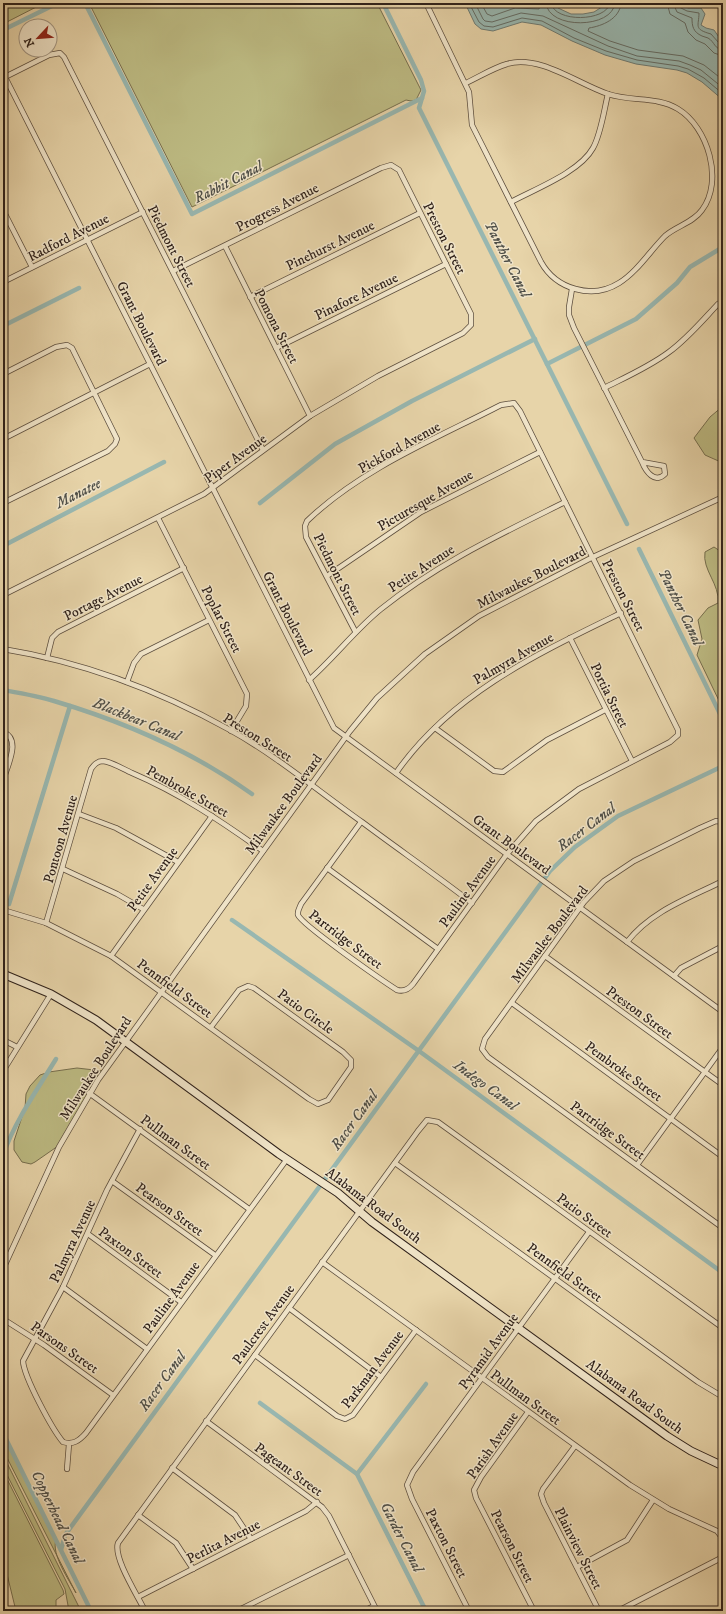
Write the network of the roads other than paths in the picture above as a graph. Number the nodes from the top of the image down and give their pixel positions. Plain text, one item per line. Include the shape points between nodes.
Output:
1 (426, 3) edge
2 (4, 78) edge
3 (466, 84) junction
4 (608, 94) junction
5 (391, 165) joint
6 (511, 202) junction
7 (3, 210) edge
8 (143, 212) junction
9 (420, 213) junction
10 (88, 240) junction
11 (225, 246) junction
12 (446, 264) junction
13 (32, 267) junction
14 (173, 271) junction
15 (3, 282) edge
16 (572, 289) junction
17 (250, 297) junction
18 (723, 302) edge
19 (471, 325) joint
20 (276, 348) junction
21 (150, 364) junction
22 (3, 374) edge
23 (604, 388) junction
24 (95, 392) junction
25 (514, 403) joint
26 (310, 416) junction
27 (3, 439) edge
28 (263, 450) junction
29 (540, 452) junction
30 (642, 462) junction
31 (213, 488) junction
32 (723, 497) edge
33 (565, 502) junction
34 (3, 503) edge
35 (158, 518) junction
36 (305, 526) joint
37 (593, 557) junction
38 (184, 568) junction
39 (327, 576) junction
40 (3, 595) edge
41 (621, 613) junction
42 (209, 620) junction
43 (355, 631) junction
44 (570, 638) junction
45 (3, 649) edge
46 (47, 658) junction
47 (309, 680) junction
48 (127, 682) junction
49 (605, 710) junction
50 (435, 728) junction
51 (231, 731) junction
52 (3, 732) edge
53 (678, 735) joint
54 (346, 737) junction
55 (632, 761) junction
56 (98, 762) joint
57 (396, 773) junction
58 (3, 781) edge
59 (310, 785) junction
60 (79, 814) junction
61 (212, 816) junction
62 (361, 822) junction
63 (723, 822) edge
64 (262, 851) junction
65 (507, 854) junction
66 (178, 862) junction
67 (327, 868) junction
68 (63, 869) junction
69 (723, 881) edge
70 (472, 903) junction
71 (580, 908) junction
72 (143, 909) junction
73 (3, 910) edge
74 (46, 923) junction
75 (627, 942) junction
76 (723, 946) edge
77 (438, 949) junction
78 (111, 956) junction
79 (545, 956) junction
80 (3, 974) edge
81 (674, 976) junction
82 (160, 991) junction
83 (402, 991) joint
84 (51, 994) junction
85 (512, 1003) junction
86 (723, 1012) edge
87 (211, 1027) junction
88 (3, 1040) edge
89 (125, 1041) junction
90 (17, 1047) junction
91 (723, 1047) edge
92 (482, 1049) joint
93 (3, 1071) edge
94 (704, 1072) junction
95 (723, 1085) edge
96 (89, 1093) junction
97 (322, 1103) joint
98 (670, 1119) junction
99 (432, 1120) joint
100 (140, 1130) junction
101 (723, 1157) edge
102 (286, 1158) junction
103 (395, 1162) junction
104 (637, 1165) junction
105 (112, 1180) junction
106 (249, 1209) junction
107 (359, 1211) junction
108 (723, 1228) edge
109 (589, 1232) junction
110 (88, 1234) junction
111 (215, 1255) junction
112 (322, 1262) junction
113 (3, 1269) edge
114 (555, 1278) junction
115 (63, 1287) junction
116 (181, 1302) junction
117 (289, 1308) junction
118 (3, 1319) edge
119 (519, 1328) junction
120 (723, 1328) edge
121 (416, 1330) junction
122 (35, 1339) junction
123 (147, 1349) junction
124 (255, 1355) junction
125 (381, 1377) junction
126 (481, 1378) junction
127 (113, 1395) junction
128 (723, 1397) edge
129 (528, 1412) junction
130 (206, 1421) junction
131 (69, 1444) junction
132 (574, 1446) junction
133 (723, 1466) edge
134 (172, 1468) junction
135 (68, 1469) dead end
136 (407, 1485) joint
137 (474, 1490) joint
138 (653, 1500) junction
139 (317, 1502) junction
140 (138, 1515) junction
141 (251, 1539) junction
142 (723, 1539) edge
143 (348, 1555) junction
144 (723, 1557) edge
145 (576, 1567) junction
146 (193, 1569) junction
147 (138, 1597) junction
148 (374, 1606) junction
149 (145, 1611) edge
150 (237, 1611) edge
151 (364, 1611) edge
152 (377, 1611) edge
153 (469, 1611) edge
154 (534, 1611) edge
155 (599, 1611) edge
156 (618, 1611) edge

1 - 3 street
2 - 8 street, Piedmont Street via 49,55 60,53 67,61
2 - 10 street, Grant Boulevard
3 - 4 street via 505,64 529,62
3 - 6 street via 470,92 472,125
4 - 6 street via 593,147 584,160
4 - 16 street via 657,101 686,114 702,134 708,148 711,191 705,206 697,216 666,235 618,284 599,291
5 - 9 street, Preston Street via 399,170
5 - 11 street, Progress Avenue
6 - 16 street via 546,271
7 - 13 street
8 - 10 street, Radford Avenue
8 - 14 street, Piedmont Street
9 - 12 street, Preston Street
9 - 17 street, Pinehurst Avenue
10 - 13 street, Radford Avenue
10 - 21 street, Grant Boulevard
11 - 14 street, Progress Avenue
11 - 17 street, Pomona Street
12 - 19 street, Preston Street via 471,314
12 - 20 street, Pinafore Avenue
13 - 15 street, Radford Avenue
14 - 28 street, Piedmont Street
16 - 23 street via 569,316
17 - 20 street, Pomona Street
18 - 23 street via 668,353
19 - 26 street, Piper Avenue via 463,333 378,376
20 - 26 street, Pomona Street
21 - 24 street
21 - 31 street, Grant Boulevard
22 - 24 street via 56,347 67,345 75,352
23 - 30 street
24 - 27 street
24 - 34 street via 116,434 115,444 108,451
25 - 29 street, Preston Street
25 - 36 street, Pickford Avenue via 501,405 389,463 315,513
26 - 28 street, Piper Avenue
28 - 31 street, Piper Avenue
29 - 33 street, Preston Street
29 - 39 street, Picturesque Avenue via 421,512
30 - 30 street via 650,475 656,478 665,474 664,466
31 - 35 street, Piper Avenue
31 - 47 street, Grant Boulevard
32 - 37 street, Milwaukee Boulevard
33 - 37 street, Preston Street
33 - 43 street, Petite Avenue via 445,564 409,588
35 - 38 street, Poplar Street
35 - 40 street, Piper Avenue
36 - 39 street, Piedmont Street via 306,537
37 - 41 street, Preston Street
37 - 54 street, Milwaukee Boulevard via 499,604 448,636 394,681
38 - 42 street, Poplar Street
38 - 46 street, Portage Avenue via 58,632 52,638
39 - 43 street, Piedmont Street
41 - 44 street, Palmyra Avenue
41 - 53 street, Preston Street via 677,724
42 - 48 street via 140,654
42 - 51 street, Poplar Street via 247,694 246,706
43 - 47 street, Petite Avenue
44 - 49 street, Portia Street
44 - 50 street, Palmyra Avenue via 492,681
45 - 46 street, Preston Street
46 - 48 street, Preston Street
47 - 54 street, Grant Boulevard via 334,728
48 - 51 street, Preston Street
49 - 50 street via 547,740 503,772 494,771
49 - 55 street, Portia Street
50 - 57 street, Palmyra Avenue
51 - 59 street, Preston Street
52 - 58 street via 13,739
53 - 55 street, Pauline Avenue via 670,742
54 - 57 street, Grant Boulevard
54 - 59 street, Milwaukee Boulevard
55 - 65 street, Pauline Avenue via 559,802 536,821
56 - 60 street, Pontoon Avenue via 91,769
56 - 61 street, Pembroke Street via 103,761 143,778
57 - 65 street, Grant Boulevard
59 - 62 street, Preston Street
59 - 64 street, Milwaukee Boulevard
60 - 66 street via 116,828
60 - 68 street, Pontoon Avenue
61 - 64 street, Pembroke Street
61 - 66 street, Petite Avenue
62 - 67 street
62 - 70 street, Preston Street
63 - 71 street, Milwaulee Boulevard via 716,821 623,868 604,881
64 - 82 street, Milwaukee Boulevard
65 - 70 street, Pauline Avenue
65 - 71 street, Grant Boulevard
66 - 72 street, Petite Avenue
67 - 77 street
67 - 83 street, Partridge Street via 301,904 298,916 309,927 381,979
68 - 72 street via 118,894
68 - 74 street, Pontoon Avenue
69 - 75 street via 650,918
70 - 77 street, Pauline Avenue
71 - 75 street, Grant Boulevard
71 - 79 street, Milwaulee Boulevard
72 - 78 street, Petite Avenue
73 - 74 street, Pennfield Street
74 - 78 street, Pennfield Street
75 - 81 street, Grant Boulevard
76 - 81 street via 681,968
77 - 83 street, Pauline Avenue via 410,988
78 - 82 street, Pennfield Street
79 - 85 street, Milwaulee Boulevard
79 - 94 street, Preston Street
80 - 84 street, Alabama Road South
81 - 86 street, Grant Boulevard
82 - 87 street, Pennfield Street
82 - 89 street, Milwaukee Boulevard
84 - 89 street, Alabama Road South via 82,1011
84 - 90 street
85 - 92 street, Milwaulee Boulevard via 482,1043
85 - 98 street, Pembroke Street
87 - 97 street, Pennfield Street via 309,1099 318,1104
87 - 97 street, Patio Circle via 243,987 254,988 262,993 351,1060 349,1071 328,1100
88 - 90 street
89 - 96 street, Milwaukee Boulevard
89 - 102 street, Alabama Road South
90 - 93 street
91 - 94 street
92 - 104 street, Partridge Street via 488,1057
94 - 95 street, Preston Street
94 - 98 street
96 - 100 street, Pullman Street
96 - 113 street, Milwaukee Boulevard via 59,1147
98 - 101 street, Pembroke Street
98 - 104 street
99 - 103 street, Paulcrest Avenue via 423,1124
99 - 109 street, Patio Street via 444,1126
100 - 105 street, Palmyra Avenue
100 - 106 street, Pullman Street
102 - 106 street, Pauline Avenue
102 - 107 street, Alabama Road South via 331,1188
103 - 107 street, Paulcrest Avenue
103 - 114 street, Pennfield Street
104 - 108 street, Partridge Street
105 - 110 street, Palmyra Avenue
105 - 111 street, Pearson Street
106 - 111 street, Pauline Avenue
107 - 112 street, Paulcrest Avenue
107 - 119 street, Alabama Road South
109 - 114 street, Pyramid Avenue
109 - 120 street, Patio Street
110 - 115 street, Palmyra Avenue
110 - 116 street, Paxton Street
111 - 116 street, Pauline Avenue
112 - 117 street, Paulcrest Avenue
112 - 121 street, Pullman Street
114 - 119 street, Pyramid Avenue
114 - 128 street, Pennfield Street via 692,1378
115 - 122 street, Palmyra Avenue
115 - 123 street
116 - 123 street, Pauline Avenue
117 - 124 street, Paulcrest Avenue
117 - 125 street
118 - 122 street, Parsons Street
119 - 126 street, Pyramid Avenue
119 - 133 street, Alabama Road South via 667,1436
121 - 125 street, Parkman Avenue
121 - 126 street, Pullman Street
122 - 127 street, Parsons Street
122 - 131 street, Palmyra Avenue via 23,1361 25,1372 54,1429 63,1442
123 - 127 street, Pauline Avenue
124 - 125 street, Parkman Avenue via 345,1419 353,1415
124 - 130 street, Paulcrest Avenue
126 - 129 street, Pullman Street
126 - 136 street, Pyramid Avenue via 413,1472
127 - 131 street, Pauline Avenue via 82,1437 77,1442
129 - 132 street, Pullman Street
129 - 137 street, Parish Avenue
130 - 134 street, Paulcrest Avenue
130 - 139 street, Pageant Street
131 - 135 street
132 - 138 street, Pullman Street
132 - 145 street, Plainview Street via 542,1494
134 - 140 street, Paulcrest Avenue
134 - 141 street via 235,1515
136 - 153 street, Paxton Street
137 - 154 street, Pearson Street
138 - 142 street, Pullman Street via 717,1531
138 - 145 street via 627,1540
139 - 141 street, Perlita Avenue via 306,1511
139 - 143 street, Pageant Street via 329,1516
140 - 146 street via 176,1543
140 - 147 street, Paulcrest Avenue via 116,1548
141 - 146 street, Perlita Avenue
143 - 148 street, Pageant Street
143 - 150 street
144 - 156 street
145 - 155 street, Plainview Street
146 - 147 street, Perlita Avenue
147 - 149 street
148 - 151 street
148 - 152 street, Pageant Street

